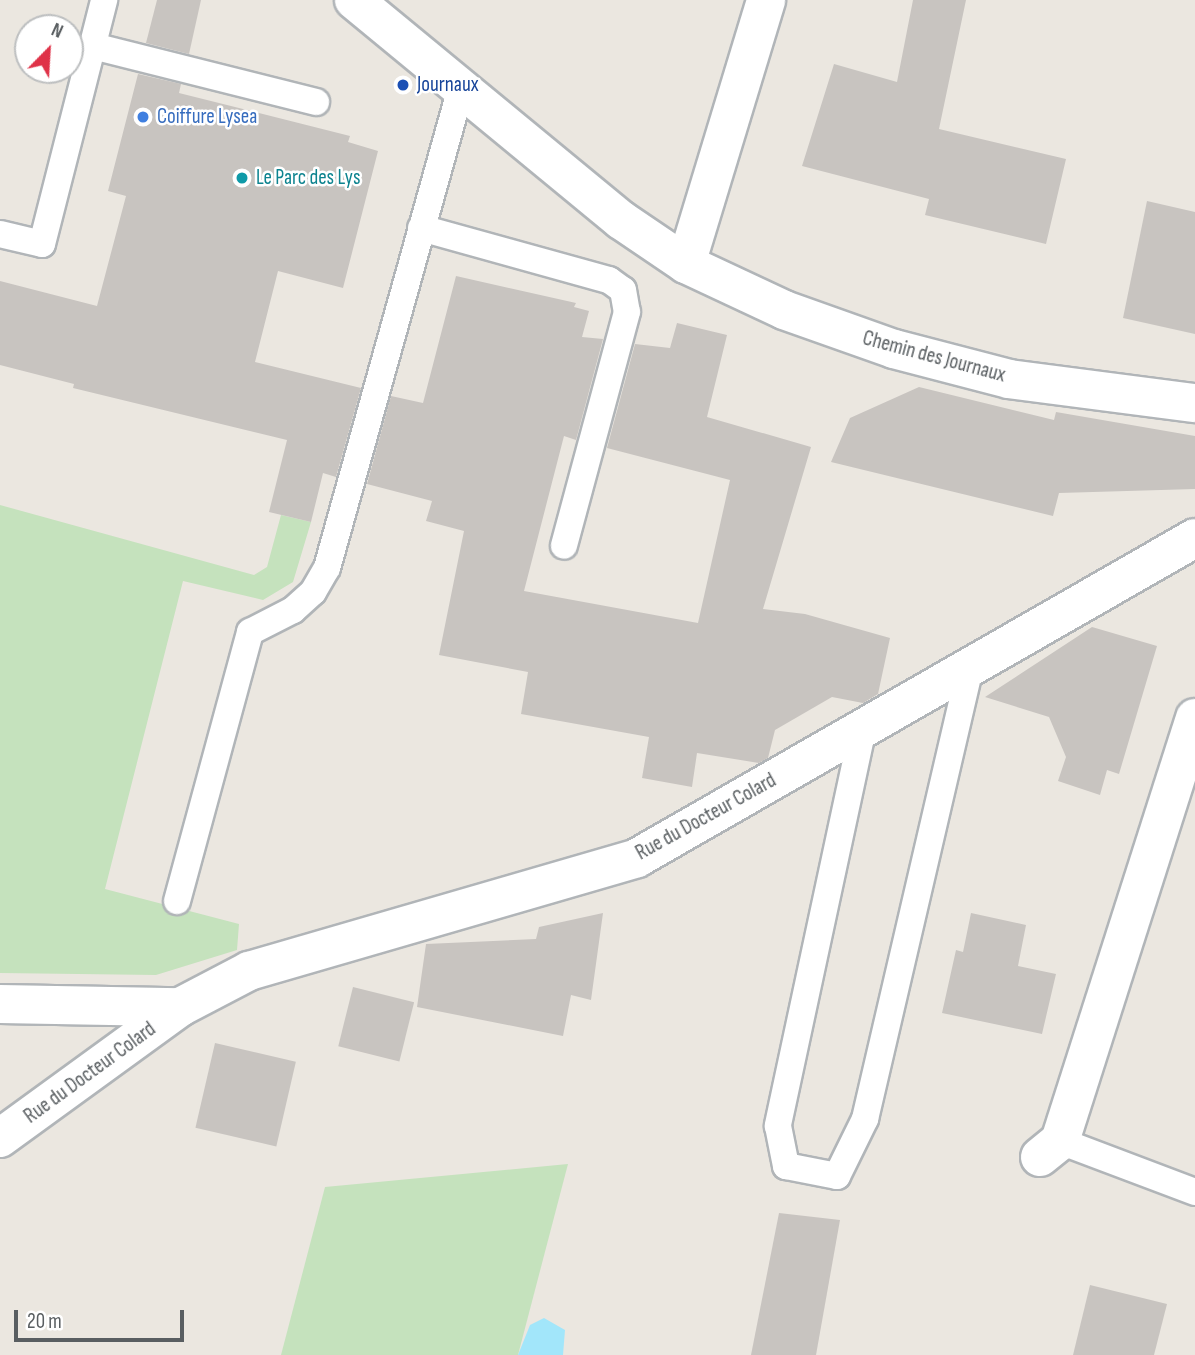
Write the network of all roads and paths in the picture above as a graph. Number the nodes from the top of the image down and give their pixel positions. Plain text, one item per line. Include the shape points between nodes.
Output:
1 (104, 0) edge
2 (355, 0) edge
3 (766, 0) edge
4 (93, 46) junction
5 (461, 88) junction
6 (317, 102) dead end
7 (421, 228) junction
8 (0, 233) edge
9 (686, 264) junction
10 (1195, 403) edge
11 (1195, 538) edge
12 (564, 546) dead end
13 (970, 666) junction
14 (1195, 718) edge
15 (863, 727) junction
16 (177, 901) dead end
17 (0, 1004) edge
18 (180, 1007) junction
19 (0, 1138) edge
20 (1050, 1149) joint
21 (1195, 1192) edge

1 - 4 lane
2 - 5 street, Chemin des Journaux
3 - 9 street
4 - 6 lane
4 - 8 lane via 42,244
5 - 7 lane
5 - 9 street, Chemin des Journaux via 621,220
7 - 12 lane via 609,280 623,290 627,312
7 - 16 lane via 327,568 313,592 293,610 250,632
9 - 10 street, Chemin des Journaux via 784,310 894,349 1009,379
11 - 13 street, Rue du Docteur Colard
13 - 15 street, Rue du Docteur Colard
13 - 15 lane via 865,1119 837,1176 786,1166 778,1126
14 - 20 street
15 - 18 street, Rue du Docteur Colard via 637,858 249,971
17 - 18 street, Rue du Docteur Colard
18 - 19 street, Rue du Docteur Colard
20 - 21 lane

